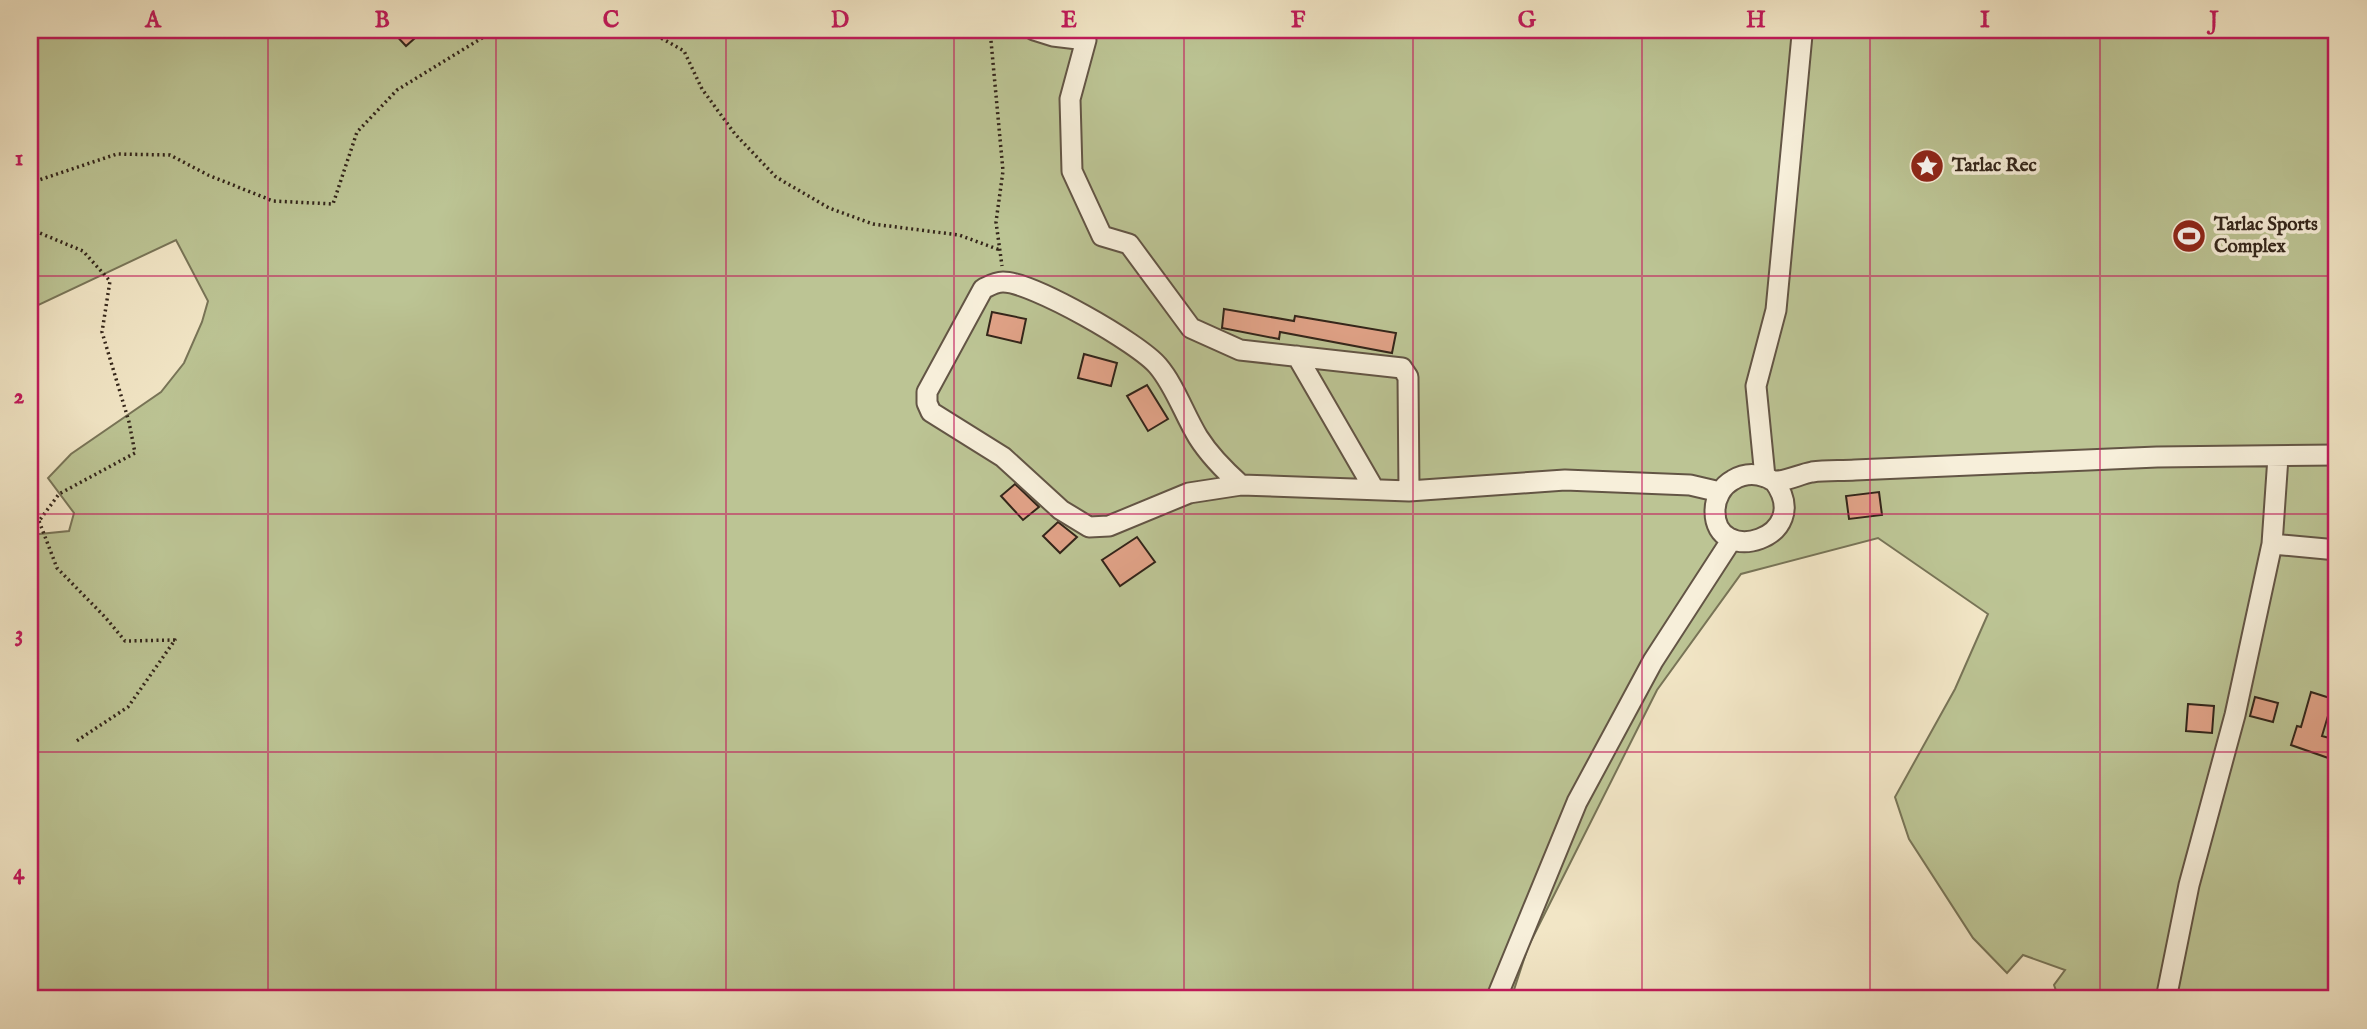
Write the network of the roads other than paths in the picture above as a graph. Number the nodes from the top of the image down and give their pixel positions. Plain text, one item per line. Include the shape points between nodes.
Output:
1 (1034, 30) edge
2 (1803, 32) edge
3 (1297, 356) junction
4 (2337, 455) edge
5 (2278, 457) junction
6 (1769, 479) junction
7 (1241, 485) junction
8 (1374, 489) junction
9 (1409, 491) junction
10 (1720, 492) junction
11 (1732, 539) junction
12 (2272, 544) junction
13 (2337, 550) edge
14 (1496, 999) edge
15 (2166, 999) edge

1 - 3 street via 1086,40 1070,99 1072,171 1102,236 1129,244 1191,328 1240,350
2 - 6 street via 1776,310 1756,386
3 - 8 street
3 - 9 street via 1404,370 1408,377
4 - 5 street
5 - 6 street via 2157,457 1822,472
5 - 12 street
6 - 10 street via 1755,474 1735,478
6 - 11 street via 1780,489 1785,507 1778,526 1754,542
7 - 7 street via 1189,493 1109,526 1089,527 1060,510 1003,457 931,412 927,391 983,289 1005,282 1043,294 1132,343 1158,366 1209,453
7 - 8 street
8 - 9 street
9 - 10 street via 1565,480 1690,485
10 - 11 street via 1716,519
11 - 14 street via 1653,661 1577,802
12 - 13 street
12 - 15 street

